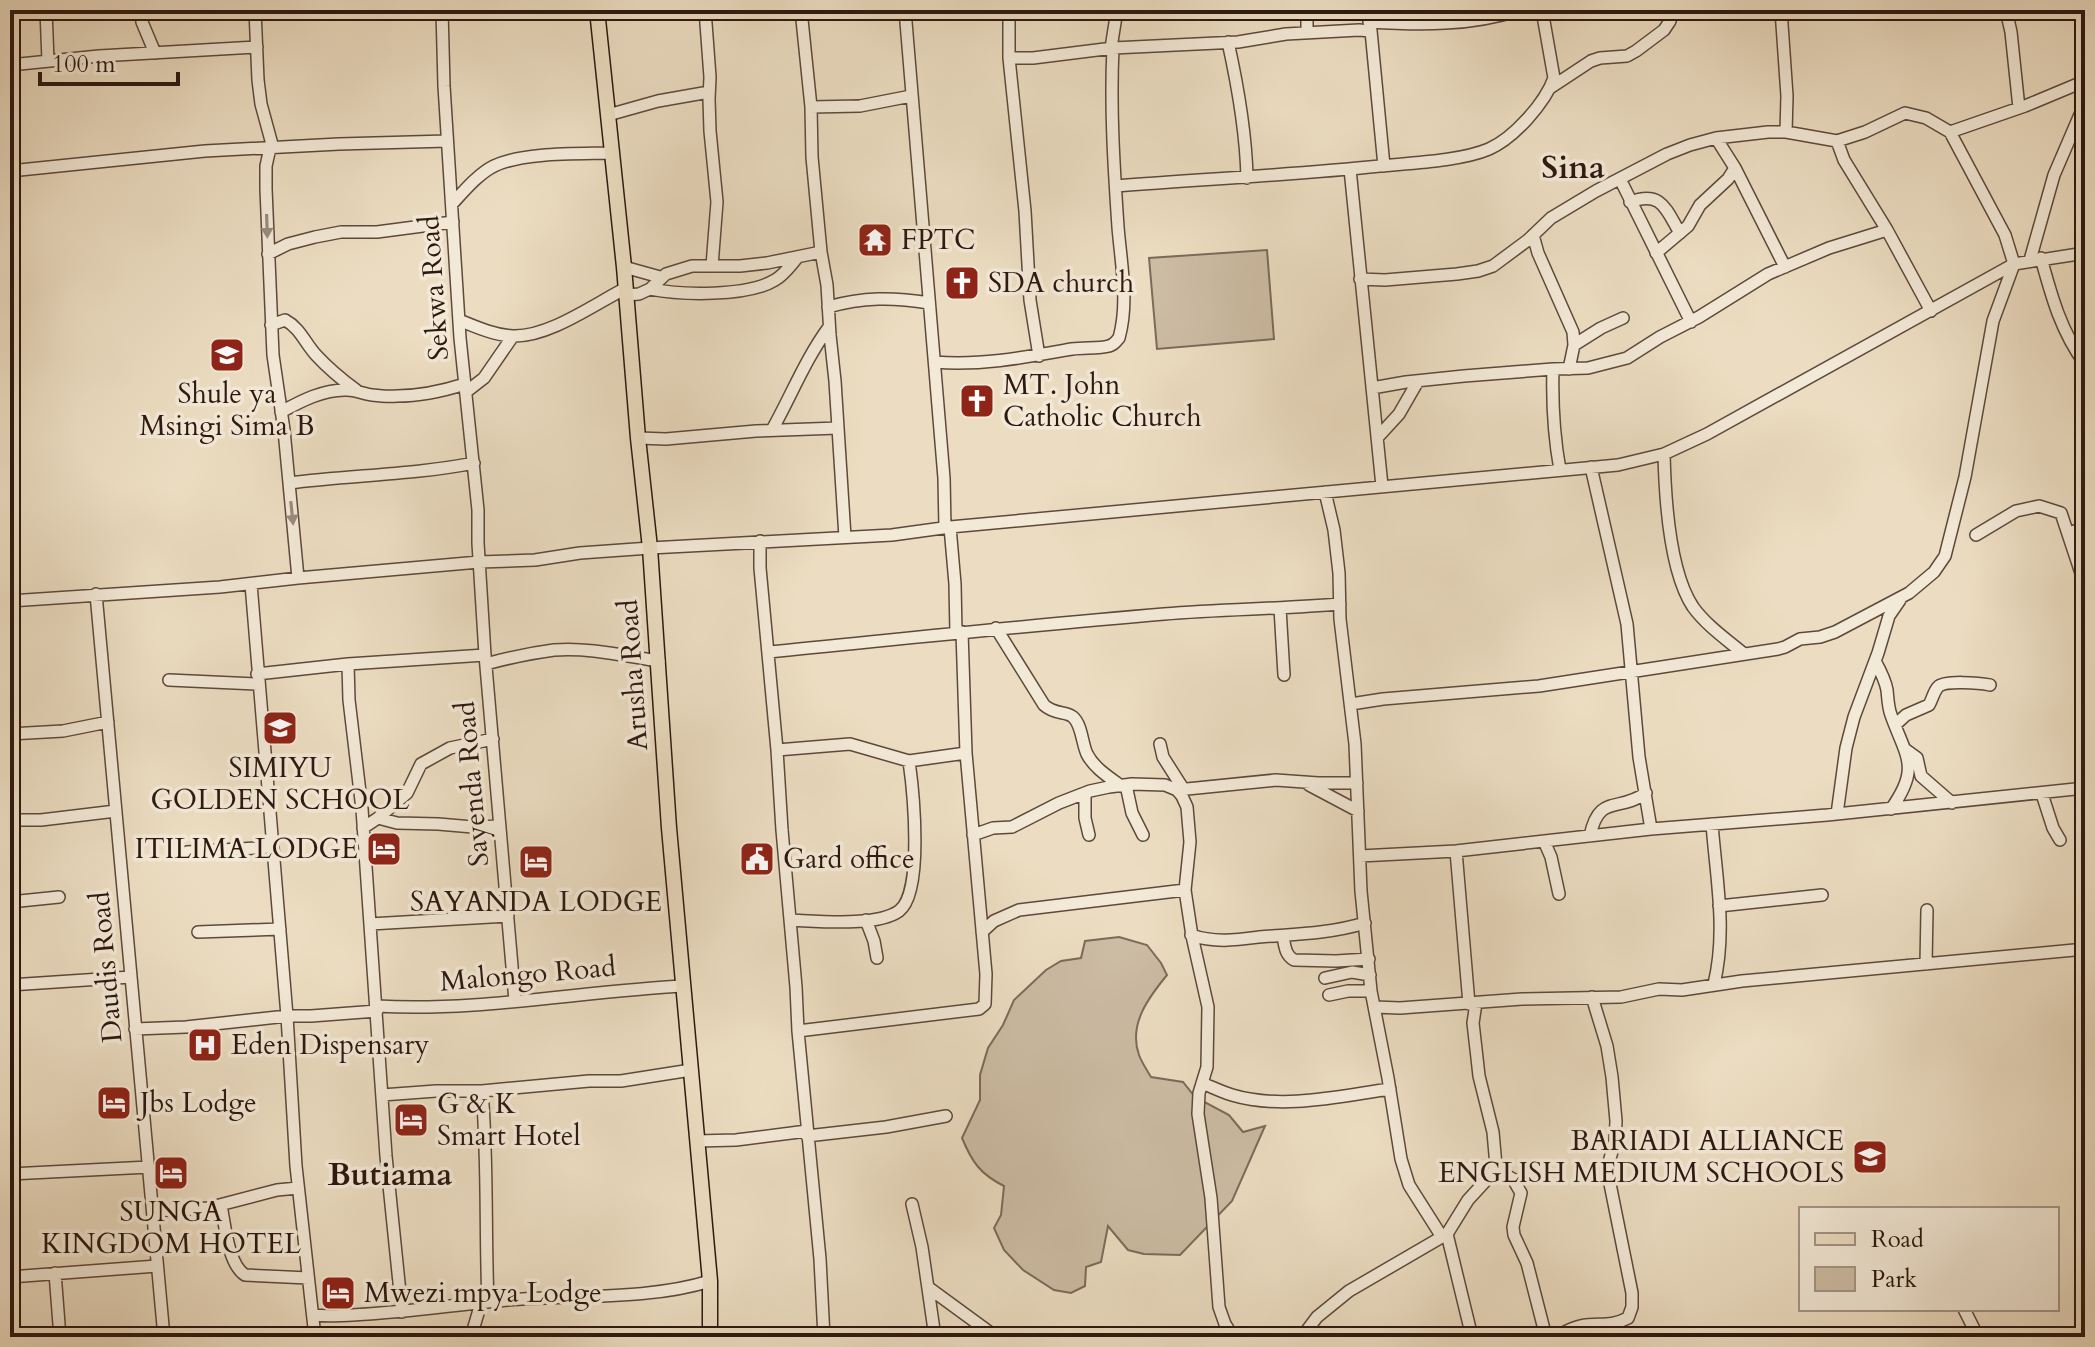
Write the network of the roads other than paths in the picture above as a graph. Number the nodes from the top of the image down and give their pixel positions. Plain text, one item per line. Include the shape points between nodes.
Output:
1 (46, 10) edge
2 (141, 10) edge
3 (255, 10) edge
4 (442, 10) edge
5 (597, 10) edge
6 (705, 10) edge
7 (801, 10) edge
8 (905, 10) edge
9 (1009, 10) edge
10 (1117, 10) edge
11 (1307, 10) edge
12 (1519, 10) edge
13 (1542, 10) edge
14 (1672, 10) edge
15 (1781, 10) edge
16 (2006, 10) edge
17 (1369, 21) edge
18 (1307, 33) junction
19 (1228, 42) junction
20 (257, 47) junction
21 (1112, 48) junction
22 (155, 53) junction
23 (1009, 58) junction
24 (48, 61) junction
25 (10, 65) edge
26 (2085, 81) edge
27 (1550, 88) junction
28 (709, 92) junction
29 (911, 96) junction
30 (2085, 103) edge
31 (811, 107) junction
32 (2019, 108) junction
33 (608, 115) junction
34 (1786, 132) junction
35 (1950, 132) junction
36 (1716, 138) junction
37 (447, 141) junction
38 (1837, 141) junction
39 (272, 148) junction
40 (612, 153) junction
41 (1384, 166) junction
42 (1735, 168) junction
43 (1350, 169) junction
44 (10, 171) edge
45 (1247, 178) junction
46 (1620, 179) junction
47 (1116, 186) junction
48 (1630, 202) junction
49 (452, 204) junction
50 (453, 222) junction
51 (1887, 230) junction
52 (1680, 233) junction
53 (1533, 235) junction
54 (821, 252) junction
55 (1656, 253) junction
56 (2085, 253) edge
57 (268, 254) junction
58 (797, 258) junction
59 (2036, 259) junction
60 (2014, 264) junction
61 (712, 266) junction
62 (624, 267) junction
63 (1785, 267) junction
64 (660, 277) junction
65 (1360, 279) junction
66 (650, 289) junction
67 (626, 292) junction
68 (929, 303) junction
69 (828, 307) junction
70 (1931, 311) junction
71 (1623, 318) dead end
72 (459, 320) junction
73 (1691, 322) junction
74 (271, 325) junction
75 (829, 327) junction
76 (513, 336) junction
77 (1574, 345) junction
78 (1039, 356) junction
79 (935, 362) junction
80 (2085, 364) edge
81 (1553, 369) junction
82 (1569, 369) junction
83 (1418, 381) junction
84 (466, 388) junction
85 (1372, 388) junction
86 (357, 391) junction
87 (281, 412) junction
88 (838, 428) junction
89 (772, 430) junction
90 (638, 438) junction
91 (1377, 438) junction
92 (1664, 454) junction
93 (474, 463) junction
94 (1591, 467) junction
95 (1560, 470) junction
96 (289, 483) junction
97 (1382, 486) junction
98 (1325, 492) junction
99 (948, 527) junction
100 (2085, 528) edge
101 (2068, 533) junction
102 (1976, 535) dead end
103 (845, 537) junction
104 (760, 541) junction
105 (650, 548) junction
106 (479, 562) junction
107 (298, 578) junction
108 (251, 584) junction
109 (2085, 585) edge
110 (96, 594) junction
111 (1902, 596) junction
112 (10, 601) edge
113 (1340, 604) junction
114 (1280, 608) junction
115 (996, 628) junction
116 (959, 632) junction
117 (769, 652) junction
118 (1744, 654) junction
119 (486, 660) junction
120 (659, 661) junction
121 (1875, 661) junction
122 (348, 664) junction
123 (1631, 671) junction
124 (1284, 675) dead end
125 (258, 679) junction
126 (169, 680) dead end
127 (1990, 685) dead end
128 (1351, 704) junction
129 (108, 722) junction
130 (1895, 725) junction
131 (10, 734) edge
132 (493, 739) junction
133 (1160, 744) dead end
134 (777, 750) junction
135 (1906, 750) junction
136 (966, 753) junction
137 (909, 761) junction
138 (1303, 782) junction
139 (1357, 783) junction
140 (1123, 785) junction
141 (2085, 788) edge
142 (1180, 790) junction
143 (1085, 793) junction
144 (1646, 793) junction
145 (2042, 794) junction
146 (1952, 803) junction
147 (1891, 809) junction
148 (116, 811) junction
149 (1358, 811) junction
150 (1837, 814) junction
151 (378, 818) junction
152 (10, 820) edge
153 (1712, 824) junction
154 (500, 826) junction
155 (363, 828) junction
156 (1651, 829) junction
157 (973, 835) junction
158 (1089, 835) dead end
159 (1143, 835) dead end
160 (1590, 836) junction
161 (2060, 840) dead end
162 (1544, 841) junction
163 (272, 847) junction
164 (1456, 851) junction
165 (187, 852) dead end
166 (1360, 856) junction
167 (1185, 890) junction
168 (1559, 894) dead end
169 (1822, 895) dead end
170 (59, 897) dead end
171 (10, 902) edge
172 (1719, 906) junction
173 (1927, 910) dead end
174 (508, 916) junction
175 (790, 920) junction
176 (866, 920) junction
177 (1365, 923) junction
178 (370, 924) junction
179 (280, 929) junction
180 (198, 932) dead end
181 (982, 932) junction
182 (1191, 935) junction
183 (1283, 937) junction
184 (2085, 949) edge
185 (877, 958) dead end
186 (1369, 959) junction
187 (1926, 964) junction
188 (1370, 975) junction
189 (131, 977) junction
190 (1325, 978) dead end
191 (1714, 984) junction
192 (10, 985) edge
193 (684, 986) junction
194 (1371, 991) junction
195 (1329, 995) dead end
196 (1592, 997) junction
197 (515, 1001) junction
198 (1473, 1003) junction
199 (1375, 1007) junction
200 (377, 1009) junction
201 (287, 1016) junction
202 (135, 1029) junction
203 (798, 1031) junction
204 (691, 1070) junction
205 (1202, 1083) junction
206 (1390, 1089) junction
207 (482, 1091) junction
208 (382, 1095) junction
209 (946, 1116) dead end
210 (807, 1133) junction
211 (697, 1141) junction
212 (2085, 1157) edge
213 (149, 1167) junction
214 (1495, 1169) junction
215 (10, 1174) edge
216 (298, 1188) junction
217 (912, 1204) dead end
218 (221, 1205) junction
219 (153, 1211) junction
220 (1444, 1235) junction
221 (157, 1266) junction
222 (55, 1273) junction
223 (10, 1277) edge
224 (308, 1278) junction
225 (710, 1281) junction
226 (929, 1288) junction
227 (484, 1302) junction
228 (1965, 1311) edge
229 (402, 1312) junction
230 (313, 1315) junction
231 (60, 1337) edge
232 (164, 1337) edge
233 (315, 1337) edge
234 (471, 1337) edge
235 (710, 1337) edge
236 (824, 1337) edge
237 (935, 1337) edge
238 (996, 1337) edge
239 (1231, 1337) edge
240 (1302, 1337) edge
241 (1472, 1337) edge
242 (1546, 1337) edge
243 (1555, 1337) edge
244 (1978, 1337) edge
245 (2084, 1337) edge

1 - 24 street
2 - 22 street
3 - 20 street
4 - 37 street, Sekwa Road
5 - 33 main road, Arusha Road
6 - 28 street
7 - 31 street
8 - 29 street
9 - 23 street
10 - 21 street
11 - 18 street
12 - 17 street via 1480,21
13 - 27 street via 1554,78
14 - 27 street via 1664,30 1636,51 1591,61
15 - 34 street
16 - 32 street
17 - 18 street via 1359,30
17 - 41 street
18 - 19 street
19 - 21 street
19 - 45 street via 1242,109
20 - 22 street
20 - 39 street via 261,104
21 - 23 street
21 - 47 street
22 - 24 street
23 - 78 street
24 - 25 street
26 - 32 street
27 - 41 street via 1519,127 1488,150
28 - 33 street
28 - 61 street via 717,202
29 - 31 street via 860,106
29 - 68 street
30 - 59 street via 2054,175
31 - 54 street
32 - 35 street
33 - 40 main road, Arusha Road
34 - 36 street
34 - 38 street
35 - 38 street via 1905,113
35 - 60 street via 2005,235
36 - 42 street
36 - 46 street via 1667,154
37 - 39 street
37 - 49 street, Sekwa Road
38 - 51 street
39 - 44 street
39 -> 57 street via 266,166
40 - 49 street via 506,162 481,175
40 - 62 main road, Arusha Road
41 - 43 street
42 - 52 street
42 - 63 street
43 - 45 street
43 - 65 street
45 - 47 street
46 - 48 street
46 - 53 street via 1551,218
47 - 78 street via 1124,285 1119,338 1110,346
48 - 52 street via 1653,198
48 - 55 street
49 - 50 street, Sekwa Road
50 - 57 street via 341,232
50 - 72 street, Sekwa Road
51 - 63 street
51 - 70 street
52 - 55 street
53 - 65 street via 1493,266 1478,271
53 - 77 street
54 - 58 street
54 - 69 street
55 - 73 street
56 - 59 street
57 - 74 street
58 - 61 street
58 - 66 street via 774,281 747,289
59 - 60 street
59 - 80 street via 2058,316
60 - 70 street
60 - 111 street via 1993,321 1945,556 1918,587
61 - 64 street via 692,266
62 - 64 street
62 - 67 main road, Arusha Road
63 - 73 street
64 - 66 street
65 - 85 street
66 - 67 street
67 - 76 street via 547,330
67 - 90 main road, Arusha Road
68 - 69 street via 884,297
68 - 79 street
69 - 75 street
70 - 92 street
71 - 77 street
72 - 76 street
72 - 84 street, Sekwa Road
73 - 82 street via 1627,358
74 - 86 street via 285,320 292,324 313,352
74 - 87 street
75 - 88 street
75 - 89 street
76 - 84 street via 484,378
77 - 82 street
78 - 79 street
79 - 99 street
81 - 82 street
81 - 83 street
81 - 95 street
83 - 85 street
83 - 91 street
84 - 86 street via 399,397
84 - 93 street, Sekwa Road
85 - 91 street
86 - 87 street via 318,395
87 - 96 street
88 - 89 street
88 - 103 street
89 - 90 street
90 - 105 main road, Arusha Road
91 - 97 street
92 - 94 street
92 - 118 street via 1675,558 1683,584 1706,622
93 - 96 street
93 - 106 street, Sekwa Road
94 - 95 street
94 - 123 street via 1627,624
95 - 97 street
96 -> 107 street
97 - 98 street
98 - 99 street
98 - 113 street
99 - 103 street
99 - 116 street
100 - 101 street
101 - 102 street via 2061,513 2039,506 2016,511
101 - 109 street
103 - 104 street
104 - 105 street
104 - 117 street
105 - 106 street
105 - 120 main road, Arusha Road
106 - 107 street
106 - 119 street, Sayenda Road
107 - 108 street
108 - 110 street
108 - 125 street
110 - 112 street
110 - 129 street, Daudis Road
111 - 118 street via 1835,632
111 - 121 street via 1889,616
113 - 114 street
113 - 128 street
114 - 115 street
114 - 124 street
115 - 116 street
115 - 140 street via 1044,705 1076,720 1091,761
116 - 117 street
116 - 136 street
117 - 134 street
118 - 123 street
119 - 120 street via 579,650
119 - 122 street
119 - 132 street, Sayenda Road
120 - 193 main road, Arusha Road
121 - 130 street
121 - 150 street via 1846,748
122 - 125 street
122 - 155 street
123 - 128 street via 1539,686
123 - 144 street
125 - 126 street
125 - 163 street
127 - 130 street via 1944,683 1929,705
128 - 139 street
129 - 131 street
129 - 148 street, Daudis Road
130 - 135 street
132 - 151 street via 450,748 421,764 407,793
132 - 154 street, Sayenda Road
133 - 142 street
134 - 137 street via 850,744
134 - 175 street
135 - 146 street via 1917,758 1921,776
135 - 147 street via 1908,781
136 - 137 street
136 - 157 street
137 - 176 street via 915,852 910,896 898,913
138 - 139 street
138 - 142 street
138 - 149 street
139 - 149 street
140 - 142 street via 1159,784
140 - 143 street
140 - 159 street
141 - 145 street
142 - 167 street via 1190,842
143 - 157 street via 1012,827
143 - 158 street
144 - 156 street
144 - 160 street via 1600,810
145 - 146 street
145 - 161 street
146 - 147 street
147 - 150 street
148 - 152 street
148 - 189 street, Daudis Road
149 - 166 street
150 - 153 street
151 - 154 street
151 - 155 street
153 - 156 street
153 - 172 street
154 - 174 street, Sayenda Road
155 - 178 street
156 - 160 street
157 - 181 street
160 - 162 street
162 - 164 street
162 - 168 street
163 - 165 street
163 - 179 street
164 - 166 street
164 - 198 street
166 - 177 street
167 - 181 street via 1019,910
167 - 182 street
169 - 172 street
170 - 171 street
172 - 191 street
173 - 187 street
174 - 178 street
174 - 197 street, Sayenda Road
175 - 176 street
175 - 203 street
176 - 185 street
177 - 183 street
177 - 186 street
178 - 200 street
179 - 180 street
179 - 201 street
181 - 203 street via 983,1007
182 - 183 street via 1211,941
182 - 205 street via 1208,1007 1209,1046
183 - 186 street via 1294,960
184 - 187 street
186 - 188 street
187 - 191 street
188 - 190 street via 1352,972
188 - 194 street
189 - 192 street
189 - 202 street, Daudis Road
191 - 196 street
193 - 197 street, Malongo Road
193 - 204 main road, Arusha Road
194 - 195 street
194 - 199 street
196 - 198 street
196 - 243 street via 1612,1077 1615,1141 1607,1169 1632,1307 1621,1322 1571,1328
197 - 200 street, Malongo Road
198 - 199 street
198 - 214 street
199 - 206 street
200 - 201 street, Malongo Road
200 - 208 street
201 - 202 street, Malongo Road
201 - 216 street
202 - 213 street, Daudis Road
203 - 210 street
204 - 207 street
204 - 211 main road, Arusha Road
205 - 206 street via 1233,1095 1282,1101
205 - 239 street via 1198,1114 1217,1292
206 - 220 street via 1409,1185
207 - 208 street
207 - 227 street
208 - 229 street
209 - 210 street
210 - 211 street
210 - 236 street
211 - 225 main road, Arusha Road
212 - 245 street
213 - 215 street
213 - 219 street, Daudis Road
214 - 220 street
214 - 242 street via 1513,1179 1521,1193 1514,1235 1527,1263
216 - 218 street
216 - 224 street
217 - 226 street
218 - 219 street
218 - 224 street via 238,1270 245,1275
219 - 221 street, Daudis Road
220 - 240 street via 1339,1298
220 - 241 street
221 - 222 street
221 - 232 street, Daudis Road
222 - 223 street
222 - 231 street
224 - 230 street
225 - 227 street via 632,1293
225 - 235 main road, Arusha Road
226 - 237 street
226 - 238 street
227 - 229 street
227 - 234 street
228 - 244 street
229 - 230 street
230 - 233 street

